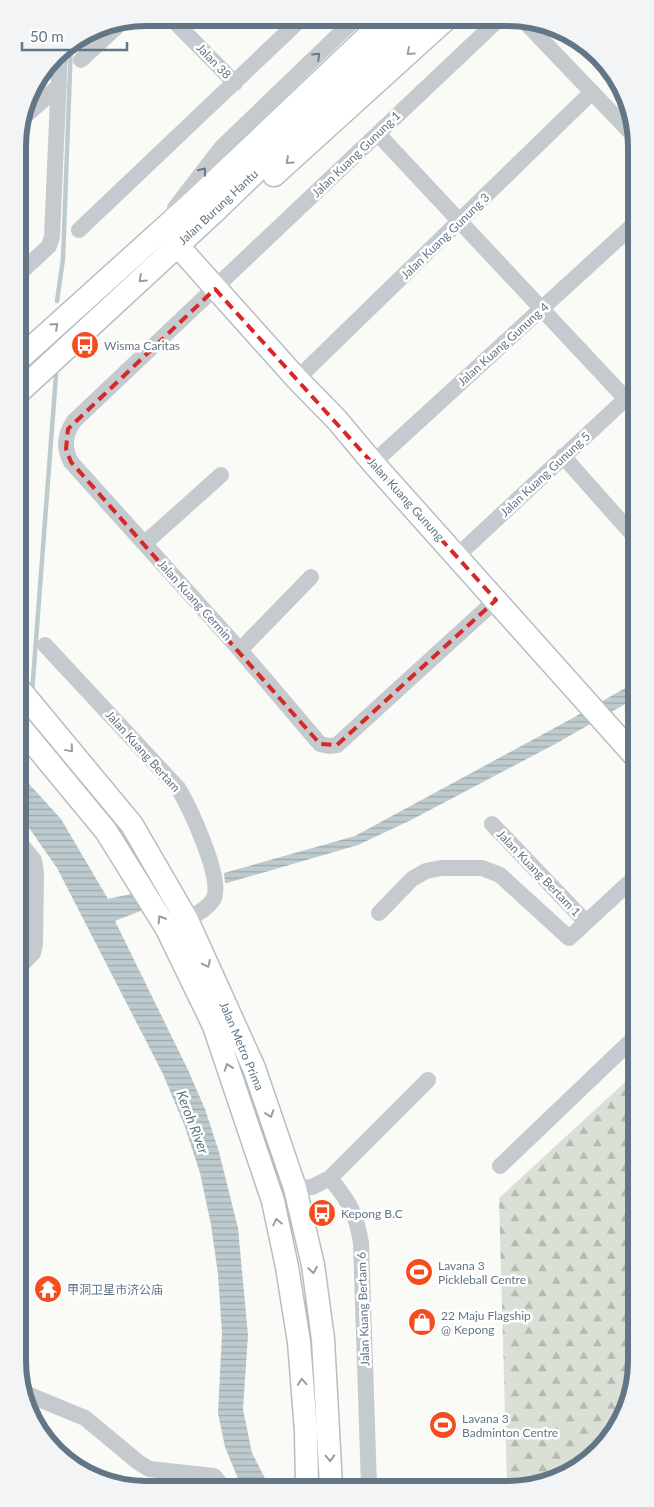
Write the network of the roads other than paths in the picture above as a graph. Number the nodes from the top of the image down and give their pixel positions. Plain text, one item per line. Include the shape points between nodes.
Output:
1 (347, 26) edge
2 (381, 26) edge
3 (404, 26) edge
4 (438, 26) edge
5 (492, 26) edge
6 (180, 27) edge
7 (293, 27) edge
8 (532, 29) edge
9 (111, 31) edge
10 (81, 60) dead end
11 (353, 64) junction
12 (57, 73) edge
13 (235, 83) junction
14 (592, 92) junction
15 (34, 104) edge
16 (626, 128) edge
17 (378, 134) junction
18 (214, 212) junction
19 (459, 222) junction
20 (79, 230) dead end
21 (628, 230) edge
22 (152, 238) junction
23 (178, 245) junction
24 (27, 266) edge
25 (215, 289) junction
26 (542, 309) junction
27 (27, 351) edge
28 (297, 378) junction
29 (27, 385) edge
30 (628, 395) edge
31 (628, 397) edge
32 (563, 456) junction
33 (373, 463) junction
34 (221, 475) dead end
35 (628, 529) edge
36 (145, 543) junction
37 (457, 556) junction
38 (311, 577) dead end
39 (496, 600) junction
40 (45, 645) dead end
41 (240, 650) junction
42 (27, 697) edge
43 (26, 735) edge
44 (628, 748) edge
45 (492, 824) dead end
46 (26, 851) edge
47 (627, 884) edge
48 (379, 913) dead end
49 (187, 920) junction
50 (586, 922) junction
51 (26, 959) edge
52 (627, 1044) edge
53 (428, 1080) dead end
54 (500, 1166) dead end
55 (330, 1178) junction
56 (294, 1188) junction
57 (31, 1395) edge
58 (218, 1481) edge
59 (307, 1481) edge
60 (331, 1481) edge
61 (368, 1481) edge

22 -> 1 street via 222,147
2 - 11 main road, Jalan Burung Hantu
3 - 11 main road, Jalan Burung Hantu
4 -> 18 main road via 270,178
5 - 17 street, Jalan Kuang Gunung 1
6 - 13 street, Jalan 38
7 - 13 street
8 - 14 street
9 - 10 street
11 - 18 main road, Jalan Burung Hantu
11 - 22 main road, Jalan Burung Hantu
12 - 15 street
12 - 24 street via 50,242
13 - 20 street
14 - 16 street
14 - 19 street, Jalan Kuang Gunung 3
17 - 19 street
17 - 25 street, Jalan Kuang Gunung 1
18 - 23 main road, Jalan Burung Hantu
19 - 26 street
19 - 28 street, Jalan Kuang Gunung 3
21 - 26 street, Jalan Kuang Gunung 4
27 -> 22 main road, Jalan Burung Hantu
23 - 25 main road, Jalan Kuang Gunung
23 -> 29 main road, Jalan Burung Hantu
25 - 28 main road, Jalan Kuang Gunung
25 - 36 street, Jalan Kuang Cermin via 68,429 66,449 71,462
26 - 30 street
26 - 33 street, Jalan Kuang Gunung 4
28 - 33 main road, Jalan Kuang Gunung
31 - 32 street, Jalan Kuang Gunung 5
32 - 35 street
32 - 37 street, Jalan Kuang Gunung 5
33 - 37 main road, Jalan Kuang Gunung
34 - 36 street
36 - 41 street, Jalan Kuang Cermin
37 - 39 main road, Jalan Kuang Gunung
38 - 41 street
39 - 41 street, Jalan Kuang Cermin via 337,745 320,744
39 - 44 main road, Jalan Kuang Gunung
40 - 49 street, Jalan Kuang Bertam via 178,788 189,806 216,887 208,906
42 -> 49 main road, Jalan Metro Prima via 132,825
59 -> 43 main road, Jalan Metro Prima via 299,1342 287,1267 275,1211 214,1026 167,929 106,831
45 - 50 street, Jalan Kuang Bertam 1
46 - 51 street via 34,860 36,873 34,944
47 - 50 street
48 - 50 street via 412,879 426,871 482,868 500,875 570,938
49 -> 56 main road, Jalan Metro Prima via 254,1068
52 - 54 street
53 - 55 street
55 - 56 street via 312,1186
55 - 61 street, Jalan Kuang Bertam 6 via 348,1200 361,1243
56 -> 60 main road, Jalan Metro Prima via 313,1265 321,1320
57 - 58 street via 85,1418 149,1469 214,1476

